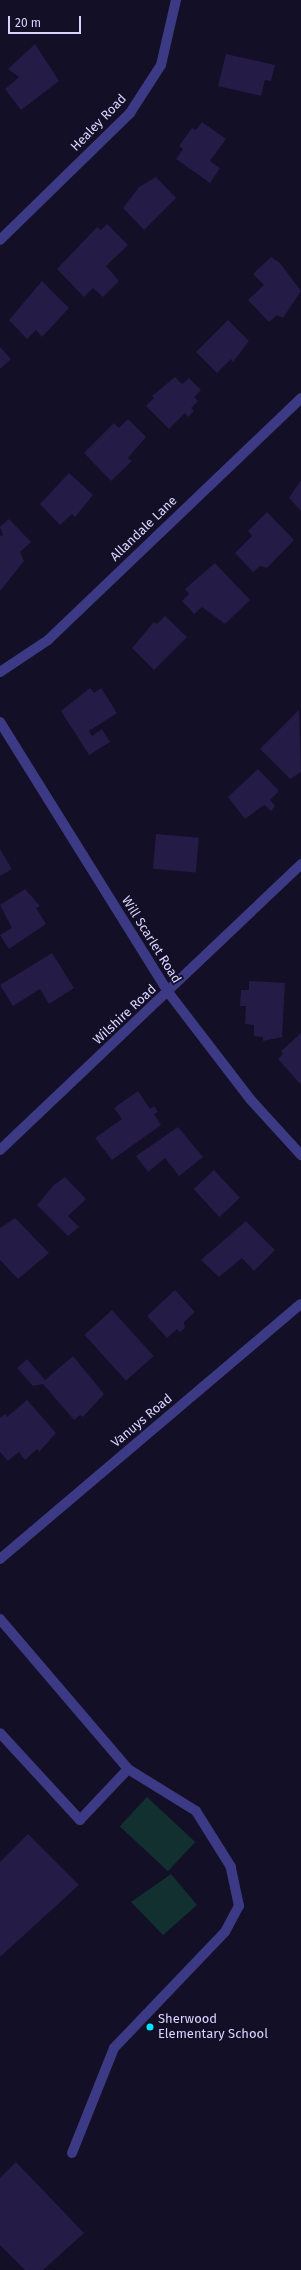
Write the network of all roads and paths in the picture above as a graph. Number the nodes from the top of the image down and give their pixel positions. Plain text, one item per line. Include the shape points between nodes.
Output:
1 (176, 0) edge
2 (0, 240) edge
3 (301, 398) edge
4 (0, 672) edge
5 (0, 722) edge
6 (301, 864) edge
7 (168, 992) junction
8 (0, 1150) edge
9 (301, 1155) edge
10 (301, 1304) edge
11 (0, 1559) edge
12 (0, 1619) edge
13 (0, 1733) edge
14 (128, 1769) junction
15 (72, 2153) dead end

1 - 2 street, Healey Road via 161,65 130,113
3 - 4 street, Allandale Lane via 48,640
5 - 7 street, Will Scarlet Road
6 - 7 street, Wilshire Road
7 - 8 street, Wilshire Road
7 - 9 street, Will Scarlet Road via 250,1099
10 - 11 street, Vanuys Road
12 - 14 street
13 - 14 street via 80,1820
14 - 15 street via 196,1811 231,1867 239,1906 225,1932 114,2048

